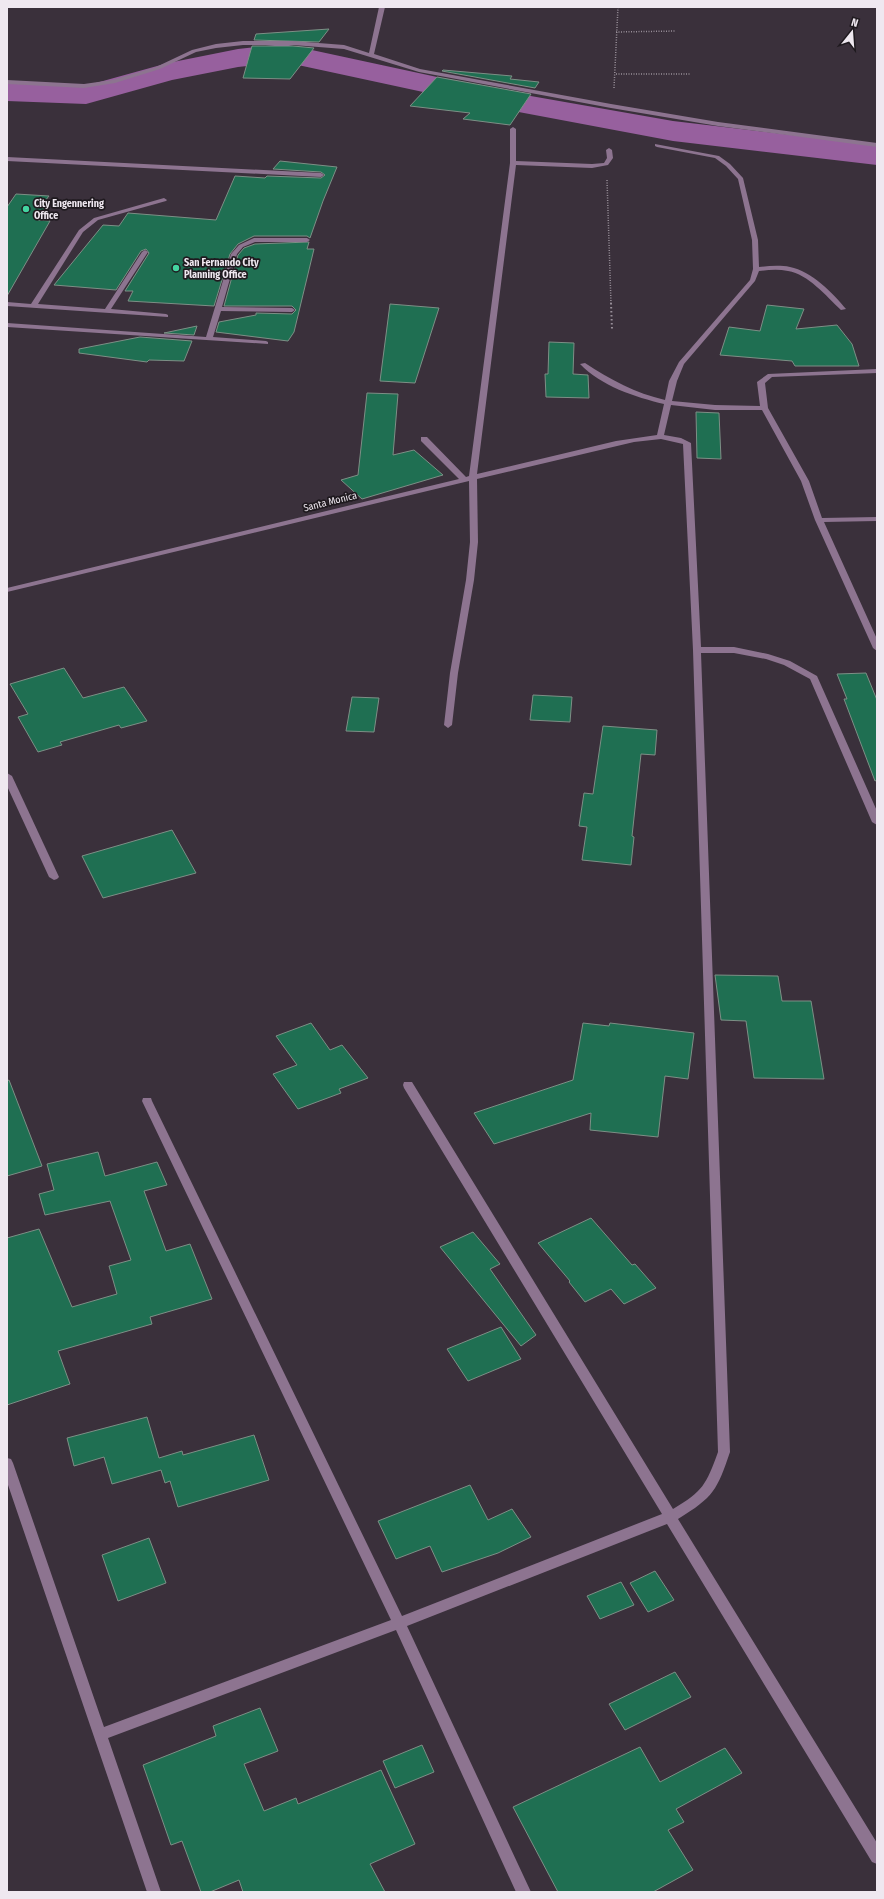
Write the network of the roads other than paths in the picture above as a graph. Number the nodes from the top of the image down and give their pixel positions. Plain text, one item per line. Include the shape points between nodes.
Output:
1 (382, 7) edge
2 (371, 55) junction
3 (7, 82) edge
4 (513, 129) dead end
5 (657, 145) dead end
6 (877, 145) edge
7 (609, 150) dead end
8 (7, 159) edge
9 (513, 162) junction
10 (321, 175) dead end
11 (164, 200) dead end
12 (307, 240) dead end
13 (145, 252) dead end
14 (756, 269) junction
15 (7, 304) edge
16 (33, 306) junction
17 (218, 309) junction
18 (843, 309) dead end
19 (292, 310) dead end
20 (107, 311) junction
21 (166, 316) dead end
22 (7, 325) edge
23 (209, 338) junction
24 (266, 343) dead end
25 (583, 364) dead end
26 (877, 371) edge
27 (668, 403) junction
28 (764, 408) junction
29 (660, 437) junction
30 (424, 439) dead end
31 (469, 479) junction
32 (877, 519) edge
33 (819, 520) junction
34 (7, 590) edge
35 (877, 648) edge
36 (697, 650) junction
37 (448, 725) dead end
38 (7, 776) edge
39 (877, 822) edge
40 (54, 877) dead end
41 (408, 1085) dead end
42 (146, 1101) dead end
43 (7, 1463) edge
44 (670, 1517) junction
45 (399, 1623) junction
46 (100, 1735) junction
47 (877, 1857) edge
48 (154, 1892) edge
49 (524, 1892) edge

1 - 2 street
2 - 3 street via 337,47 293,43 243,43 194,51 158,68 112,82 84,86
2 - 6 street via 419,70 611,106 718,124
4 - 9 street
5 - 14 street via 717,157 741,179 755,240
7 - 9 street via 610,158 606,164 592,166
8 - 10 street
9 - 31 street
11 - 16 street via 96,219 87,224
12 - 17 street via 254,240 241,246 234,254
13 - 20 street
14 - 18 street via 778,268 802,274
14 - 27 street via 753,280 681,363 673,381
15 - 16 street
16 - 20 street
17 - 19 street
17 - 23 street
20 - 21 street
22 - 23 street
23 - 24 street
25 - 27 street via 617,388
26 - 28 street via 770,375 761,382
27 - 28 street via 719,408
27 - 29 street
28 - 33 street via 805,482
29 - 31 street, Santa Monica via 616,443
29 - 36 street, Santa Monica via 673,438 687,444
30 - 31 street
31 - 34 street, Santa Monica
31 - 37 street via 474,542
32 - 33 street
33 - 35 street
36 - 39 street via 734,650 768,657 787,663 814,678
36 - 44 street via 724,1452 712,1483 697,1501
38 - 40 street
41 - 44 street
42 - 45 street
43 - 46 street
44 - 45 street
44 - 47 street
45 - 46 street
45 - 49 street
46 - 48 street

